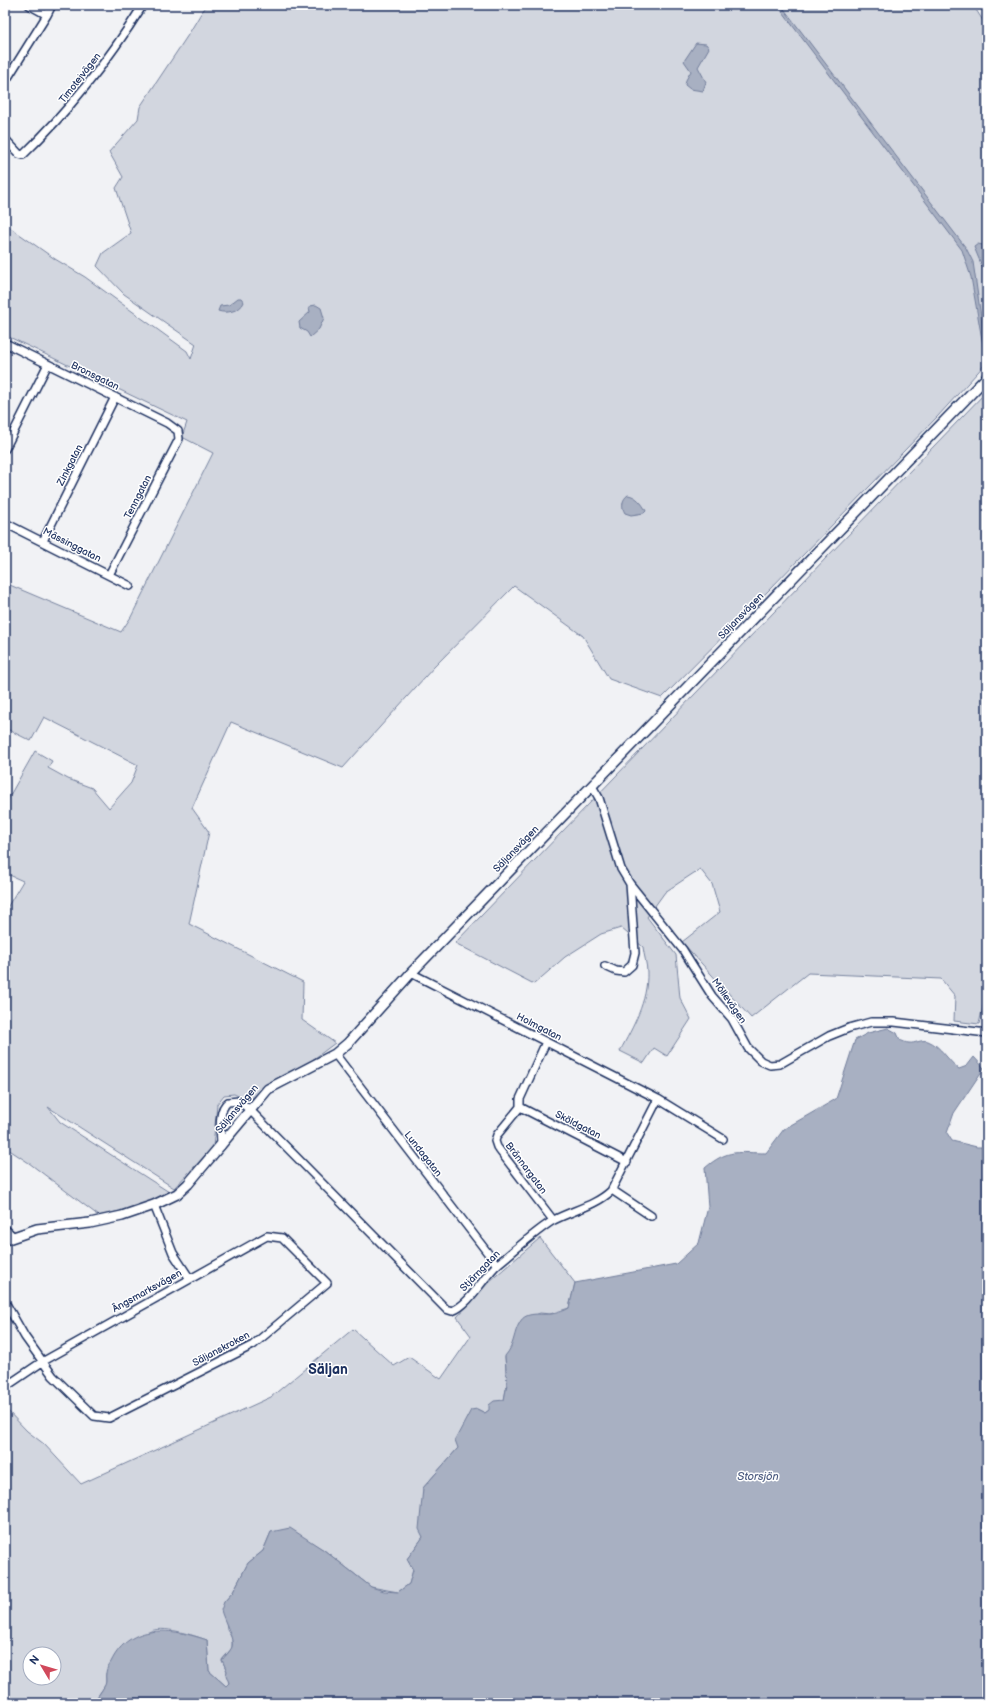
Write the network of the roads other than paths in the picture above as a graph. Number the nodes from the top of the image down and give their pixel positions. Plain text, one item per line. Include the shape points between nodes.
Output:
1 (30, 5) edge
2 (52, 5) edge
3 (144, 5) edge
4 (47, 15) junction
5 (5, 78) edge
6 (5, 140) edge
7 (5, 343) edge
8 (48, 364) junction
9 (987, 377) edge
10 (115, 397) junction
11 (176, 428) joint
12 (5, 449) edge
13 (5, 523) edge
14 (43, 541) junction
15 (109, 575) junction
16 (130, 586) dead end
17 (592, 786) junction
18 (630, 884) junction
19 (605, 966) dead end
20 (411, 973) junction
21 (987, 1033) edge
22 (546, 1042) junction
23 (335, 1054) junction
24 (658, 1099) junction
25 (520, 1107) junction
26 (250, 1110) junction
27 (723, 1139) dead end
28 (221, 1146) junction
29 (627, 1162) junction
30 (612, 1190) junction
31 (154, 1205) junction
32 (651, 1216) dead end
33 (553, 1220) junction
34 (5, 1229) edge
35 (9, 1238) edge
36 (497, 1265) junction
37 (190, 1279) junction
38 (5, 1302) edge
39 (42, 1362) junction
40 (5, 1387) edge

1 - 4 street
2 - 4 street
3 - 6 street, Timotejvägen via 75,102 23,156
4 - 5 street via 7,79
7 - 8 street, Bronsgatan
8 - 10 street, Bronsgatan
8 - 12 street
9 - 17 street, Säljansvägen
10 - 11 street, Bronsgatan
10 - 14 street, Zinkgatan
11 - 15 street, Tenngatan via 180,434 179,438
13 - 14 street, Mässinggatan
14 - 15 street, Mässinggatan
15 - 16 street, Mässinggatan
17 - 18 street, Möllevägen via 599,798 618,862
17 - 20 street, Säljansvägen
18 - 19 street via 635,933 634,960 624,972
18 - 21 street, Möllevägen via 683,950 712,996 732,1019 748,1048 766,1064 780,1064 829,1036 871,1022 894,1022
20 - 22 street, Holmgatan
20 - 23 street, Säljansvägen
22 - 24 street, Holmgatan
22 - 25 street, Brännargatan via 520,1099
23 - 26 street, Säljansvägen via 268,1089
23 - 36 street, Lundagatan
24 - 27 street
24 - 29 street, Stjärngatan
25 - 29 street, Sköldgatan
25 - 33 street, Brännargatan via 497,1135 496,1144
26 - 28 street, Säljansvägen
26 - 28 street via 239,1101 225,1104 221,1114
26 - 36 street, Stjärngatan via 446,1309 459,1307
28 - 31 street, Säljansvägen via 183,1190
29 - 30 street, Stjärngatan
30 - 32 street
30 - 33 street, Stjärngatan via 599,1200
31 - 35 street, Säljansvägen via 122,1216 90,1223 37,1229
31 - 37 street, Ängsmarksvägen via 173,1253
33 - 36 street, Stjärngatan
34 - 35 street
37 - 39 street, Ängsmarksvägen
37 - 39 street, Säljanskroken via 267,1236 282,1238 326,1283 253,1345 109,1418 94,1416
38 - 39 street, Säljanskroken
39 - 40 street, Ängsmarksvägen

